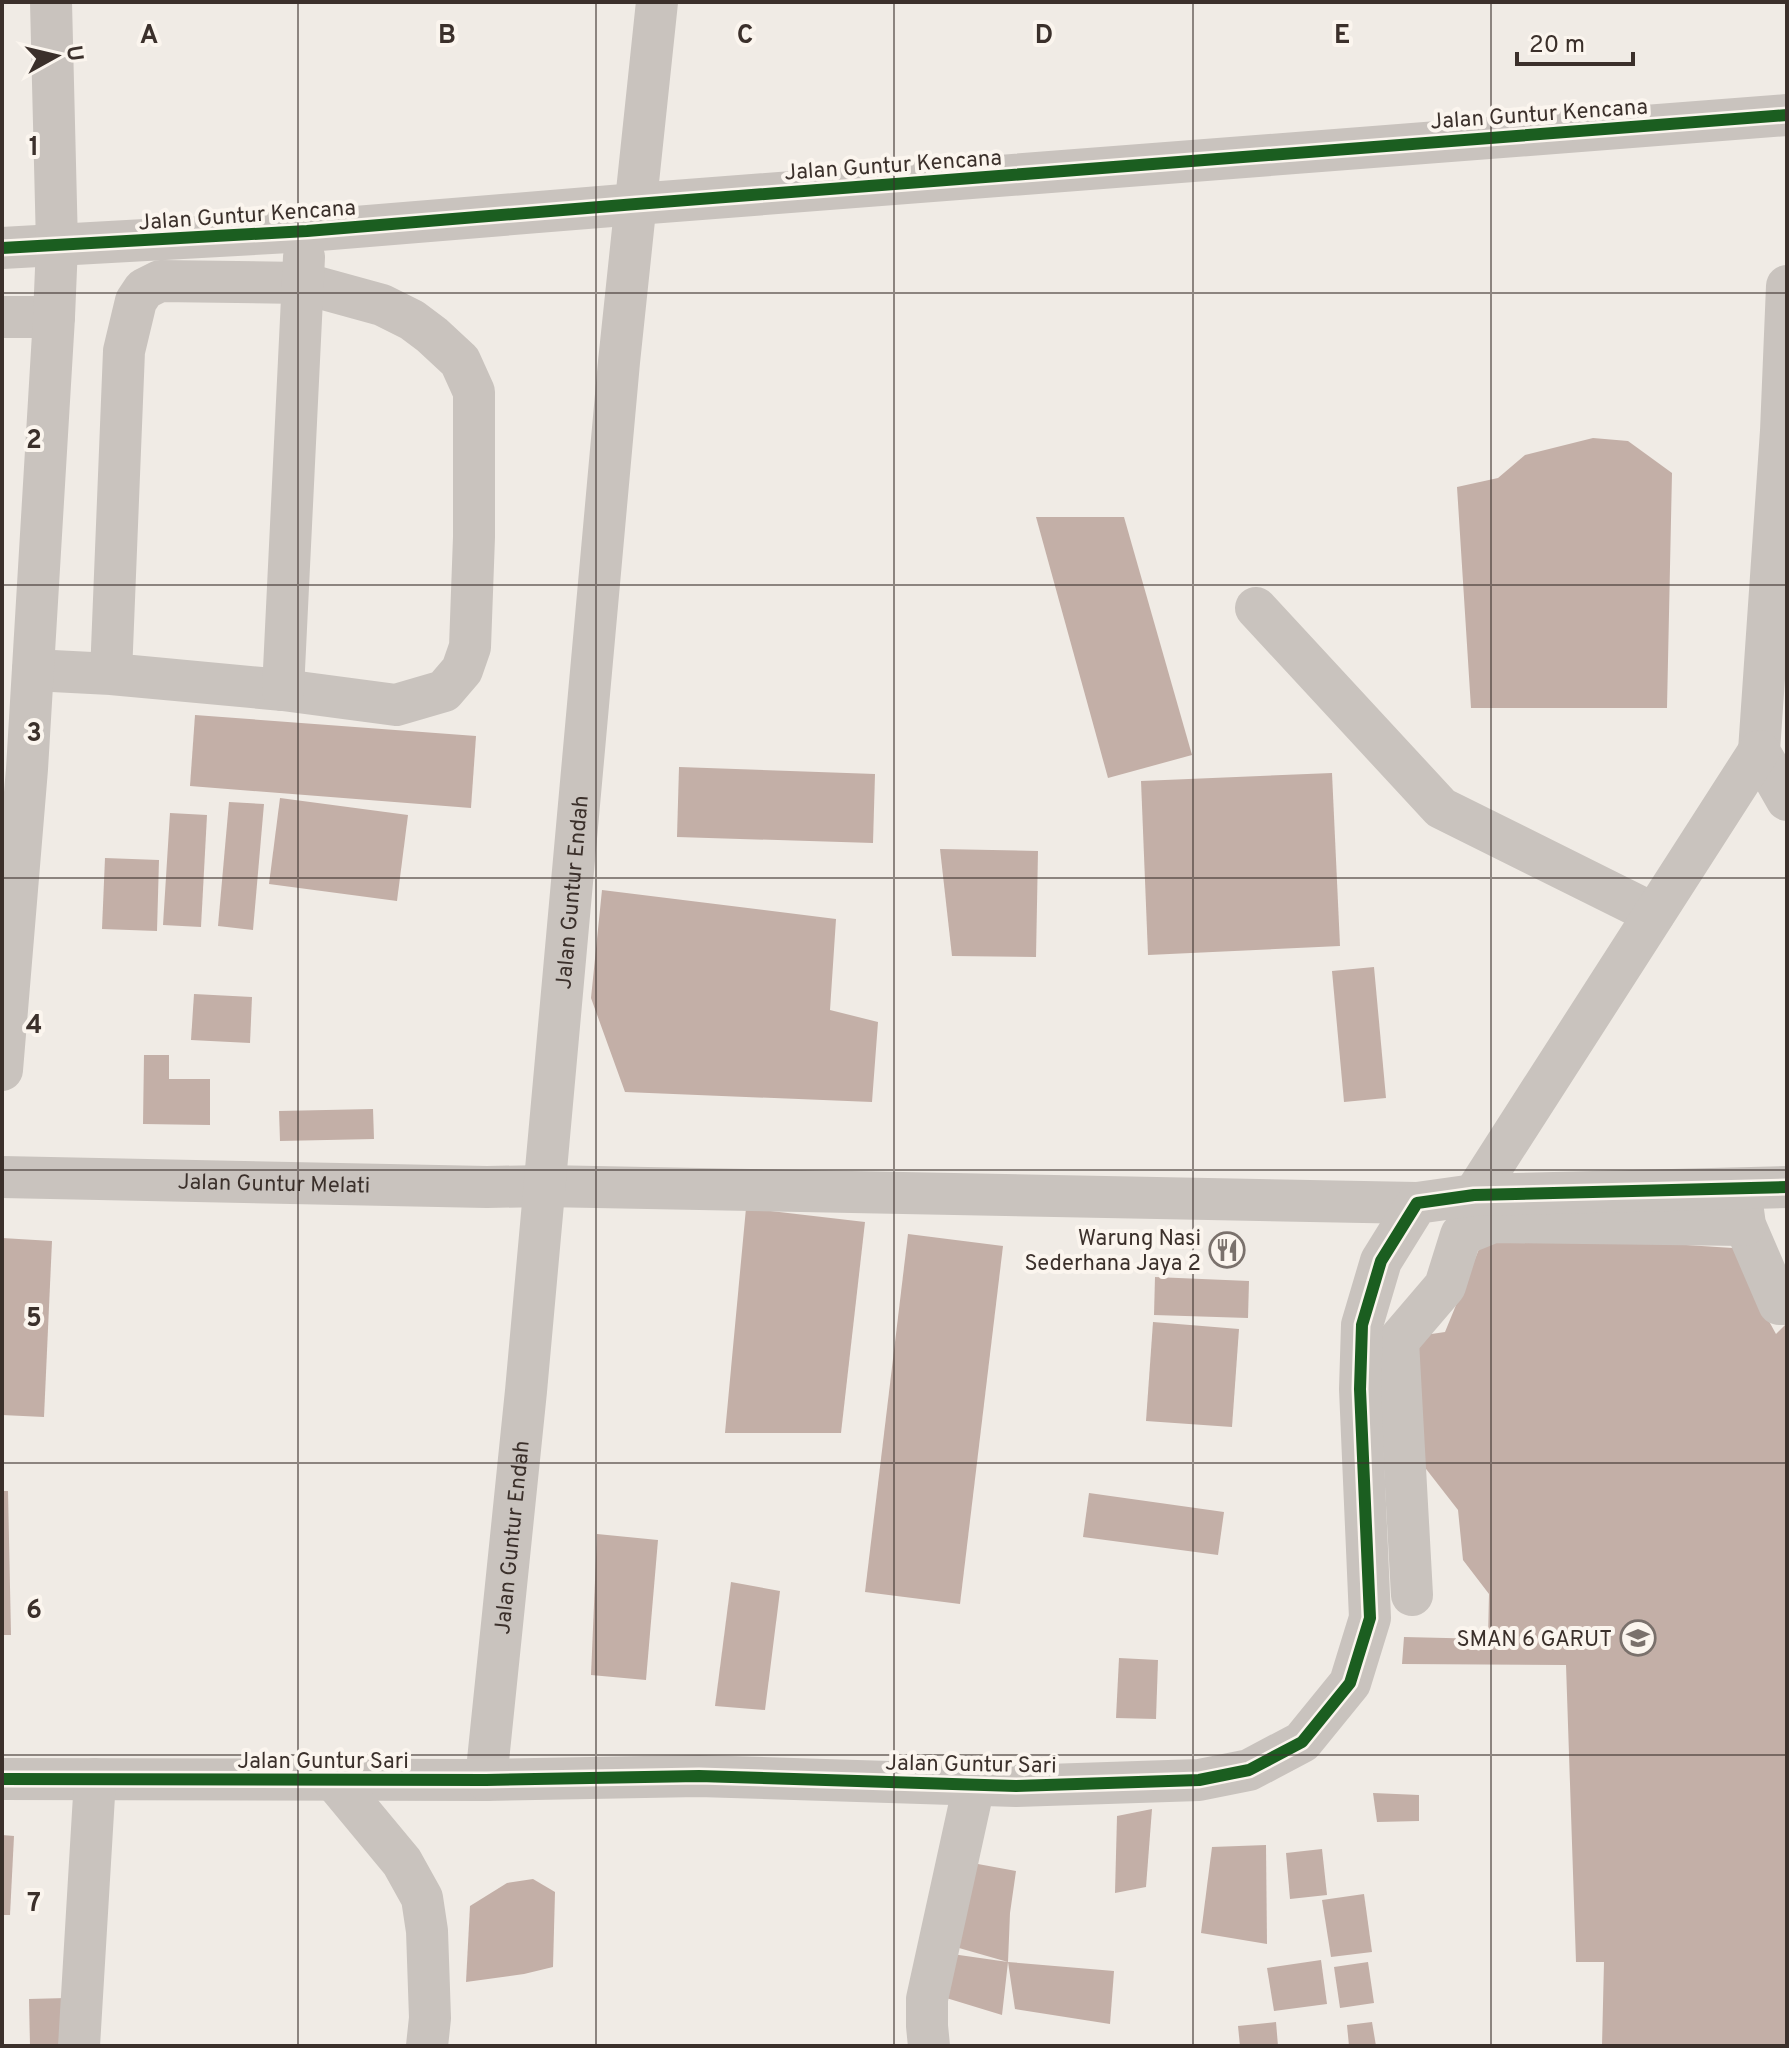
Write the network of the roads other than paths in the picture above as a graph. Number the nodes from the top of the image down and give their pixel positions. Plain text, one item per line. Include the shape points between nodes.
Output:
1 (51, 2) edge
2 (657, 2) edge
3 (1787, 115) edge
4 (636, 204) junction
5 (307, 231) junction
6 (57, 245) junction
7 (2, 248) edge
8 (302, 283) junction
9 (1787, 286) edge
10 (2, 317) edge
11 (54, 317) junction
12 (1256, 608) dead end
13 (33, 670) junction
14 (111, 674) junction
15 (283, 690) junction
16 (1759, 751) junction
17 (15, 768) edge
18 (1787, 800) edge
19 (1654, 914) junction
20 (2, 1070) edge
21 (2, 1177) edge
22 (544, 1186) junction
23 (1787, 1187) edge
24 (1474, 1195) junction
25 (1417, 1203) junction
26 (1743, 1206) junction
27 (1787, 1304) edge
28 (1412, 1595) dead end
29 (2, 1779) edge
30 (95, 1779) junction
31 (334, 1780) junction
32 (486, 1780) junction
33 (974, 1785) junction
34 (79, 2046) edge
35 (427, 2046) edge
36 (929, 2046) edge

1 - 6 street
2 - 4 street, Jalan Guntur Endah
3 - 4 street, Jalan Guntur Kencana
4 - 5 street, Jalan Guntur Kencana
4 - 22 street, Jalan Guntur Endah
5 - 6 street, Jalan Guntur Kencana
5 - 8 street
6 - 7 street, Jalan Guntur Kencana
6 - 11 street
8 - 14 street via 160,281 144,289 136,301 124,351
8 - 15 street
8 - 15 street via 382,305 412,320 460,361 474,392 470,647 462,670 444,691 396,705
9 - 16 street
10 - 11 street
11 - 13 street
12 - 19 street via 1441,808
13 - 14 street
13 - 17 street
14 - 15 street
16 - 18 street
16 - 19 street
17 - 20 street
19 - 24 street
21 - 22 street, Jalan Guntur Melati
22 - 25 street, Jalan Guntur Melati
22 - 32 street, Jalan Guntur Endah
23 - 26 street
24 - 25 street
24 - 26 street
25 - 33 street, Jalan Guntur Sari via 1381,1261 1362,1325 1370,1618 1350,1683 1302,1742 1249,1770 1199,1780
26 - 27 street via 1779,1304
26 - 28 street via 1493,1222 1461,1235 1445,1286 1398,1341
29 - 30 street, Jalan Guntur Sari
30 - 31 street, Jalan Guntur Sari
30 - 34 street
31 - 32 street, Jalan Guntur Sari
31 - 35 street via 402,1862 422,1898
32 - 33 street, Jalan Guntur Sari via 699,1776
33 - 36 street via 927,1999

